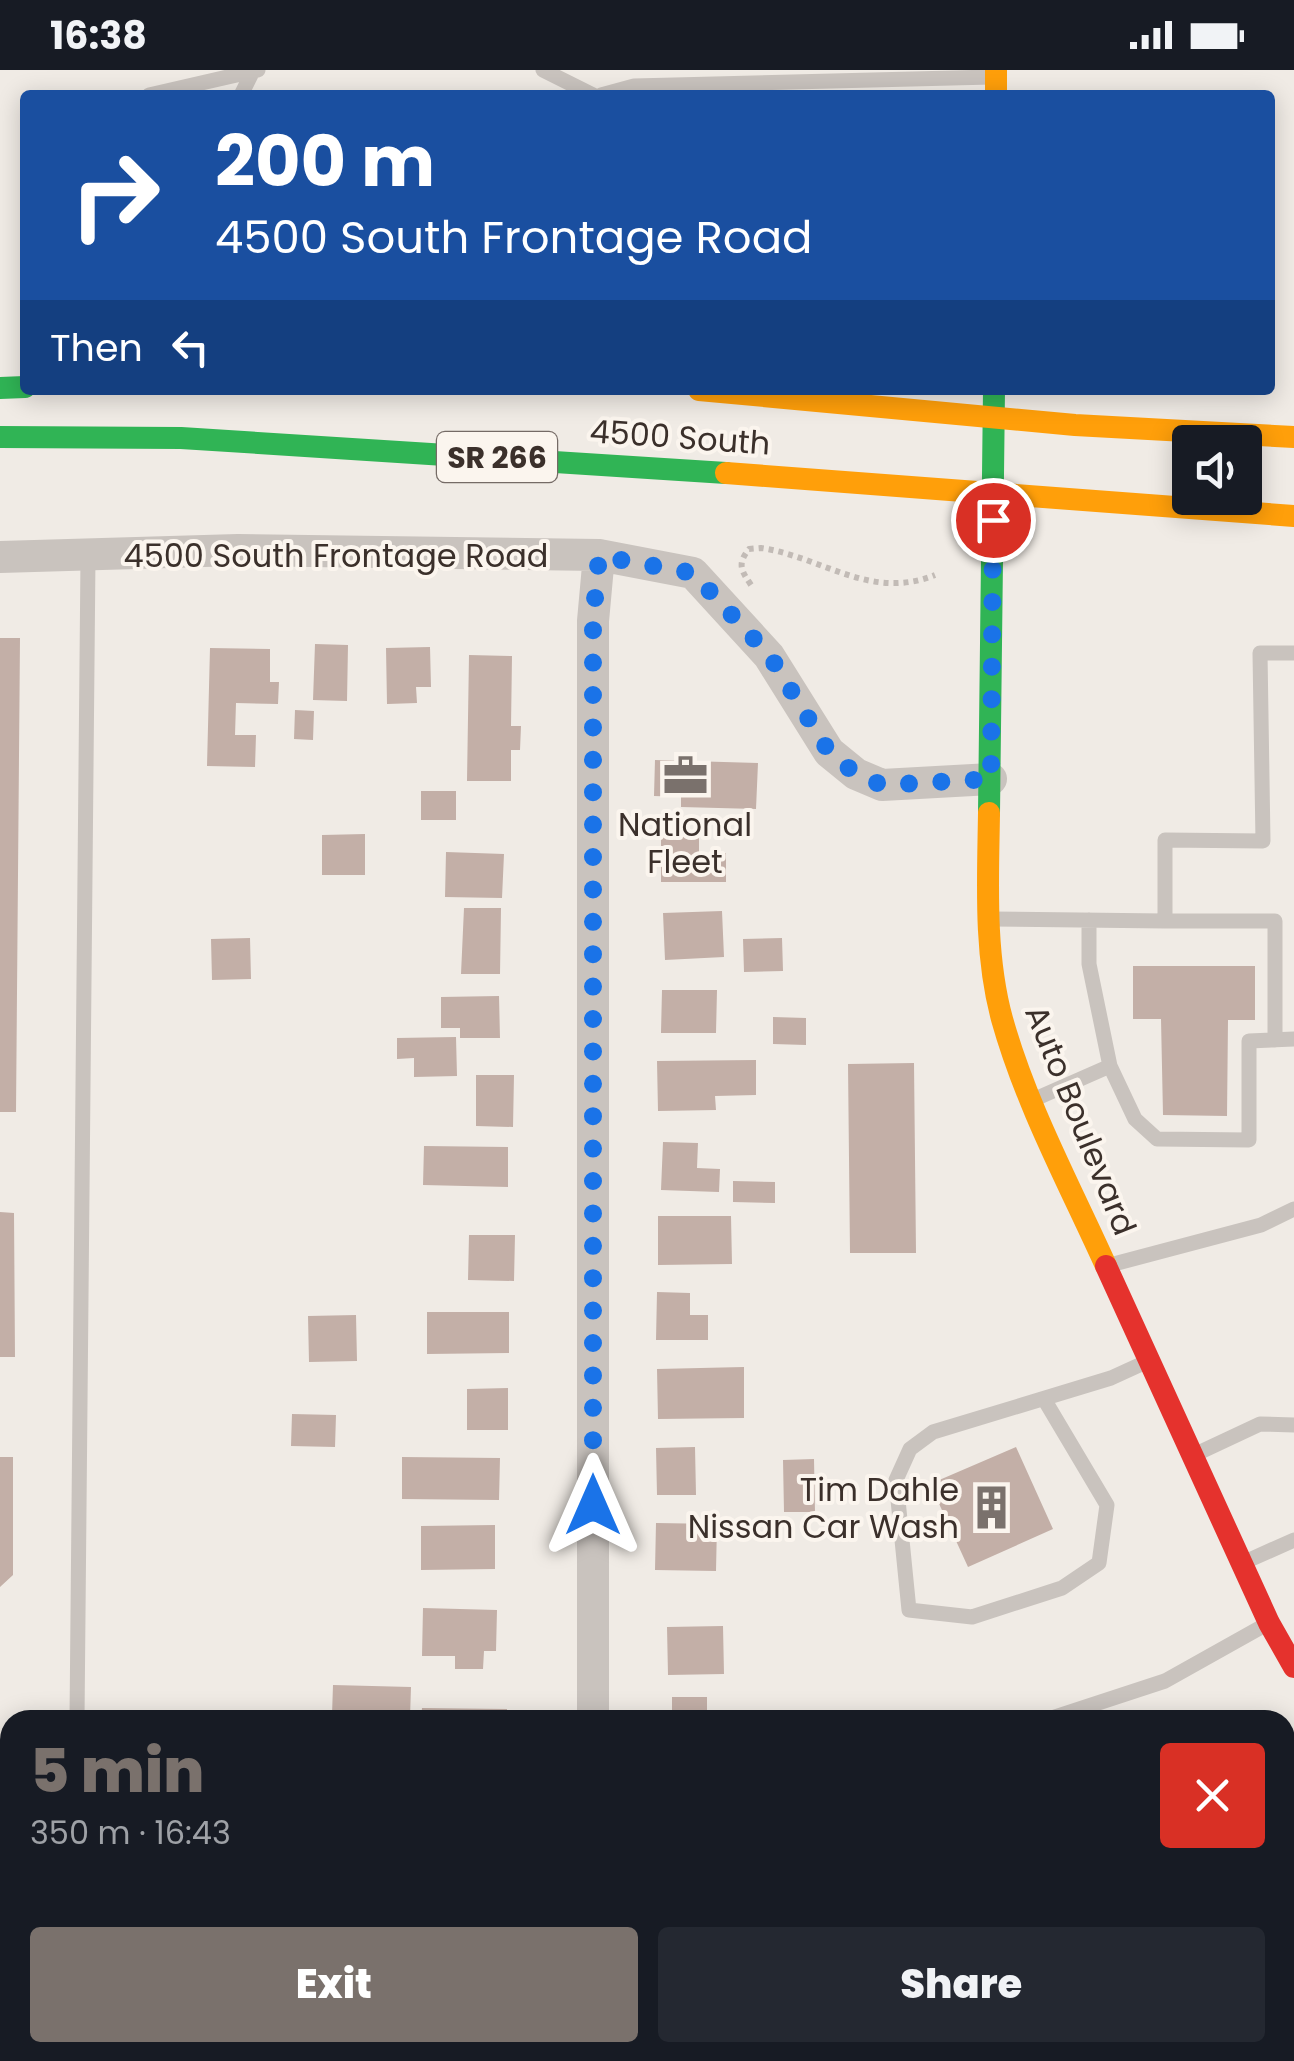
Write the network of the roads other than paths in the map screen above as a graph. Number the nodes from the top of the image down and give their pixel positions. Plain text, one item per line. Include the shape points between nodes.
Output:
1 (543, 70) edge
2 (255, 71) edge
3 (996, 80) edge
4 (866, 88) edge
5 (171, 90) edge
6 (583, 90) edge
7 (619, 90) edge
8 (756, 395) edge
9 (994, 395) edge
10 (994, 416) junction
11 (0, 437) edge
12 (1294, 438) edge
13 (994, 495) junction
14 (1294, 516) edge
15 (599, 556) junction
16 (0, 557) edge
17 (88, 557) junction
18 (1294, 654) edge
19 (991, 779) junction
20 (988, 919) junction
21 (1089, 920) junction
22 (1165, 921) junction
23 (1276, 942) junction
24 (1294, 942) edge
25 (1294, 1039) edge
26 (1276, 1040) junction
27 (1110, 1066) junction
28 (1031, 1101) junction
29 (1294, 1210) edge
30 (1106, 1266) junction
31 (1150, 1360) junction
32 (1044, 1399) junction
33 (1294, 1424) edge
34 (1193, 1456) junction
35 (1294, 1540) edge
36 (1242, 1564) junction
37 (1269, 1622) junction
38 (1294, 1667) edge
39 (77, 1710) edge
40 (593, 1710) edge
41 (1077, 1710) edge

1 - 6 lane
2 - 5 lane
3 - 4 lane
4 - 7 lane
8 - 10 main road, 4500 South
9 - 10 main road, Auto Boulevard
10 - 12 main road, 4500 South
10 - 13 main road, Auto Boulevard
11 - 13 main road, 4500 South / SR 266 via 201,439
13 - 14 main road, 4500 South / SR 266
13 - 19 main road, Auto Boulevard
15 - 17 street, 4500 South Frontage Road via 238,550
15 - 19 street, 4500 South Frontage Road via 693,573 770,656 829,752 856,774 882,785
15 - 40 street via 593,620
16 - 17 street, 4500 South Frontage Road
17 - 39 lane
18 - 22 lane via 1260,654 1263,841 1165,840
19 - 20 main road, Auto Boulevard
20 - 21 lane
20 - 28 main road, Auto Boulevard via 1000,1017
21 - 22 lane
21 - 27 lane via 1090,964
22 - 23 lane via 1276,922
23 - 24 lane
23 - 26 lane
25 - 26 lane
26 - 27 lane via 1249,1041 1249,1140 1157,1139 1135,1119
27 - 28 lane
28 - 30 main road, Auto Boulevard
29 - 30 lane
30 - 31 main road, Auto Boulevard
31 - 32 lane
31 - 34 main road, Auto Boulevard
32 - 32 lane via 933,1432 910,1449 896,1480 909,1610 972,1617 1062,1588 1099,1563 1107,1505
33 - 34 lane via 1260,1424
34 - 36 main road, Auto Boulevard
35 - 36 lane
36 - 37 main road, Auto Boulevard
37 - 38 main road, Auto Boulevard
37 - 41 lane via 1165,1681

